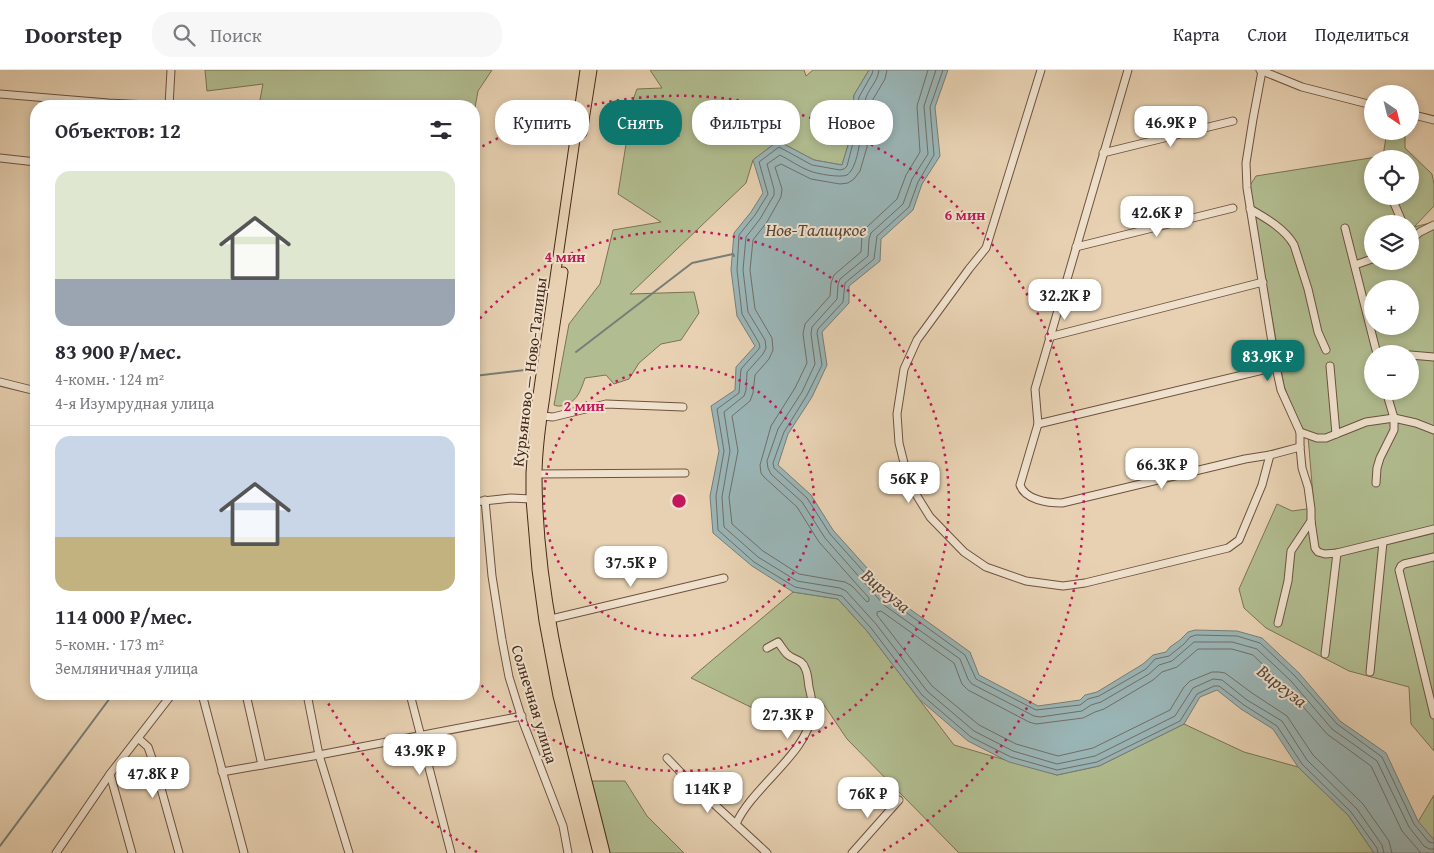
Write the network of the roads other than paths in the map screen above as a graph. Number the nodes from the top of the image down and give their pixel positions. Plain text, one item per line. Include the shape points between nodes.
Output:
1 (171, 70) edge
2 (585, 70) edge
3 (592, 70) edge
4 (1041, 70) edge
5 (1128, 70) edge
6 (1261, 71) edge
7 (0, 94) edge
8 (72, 100) edge
9 (169, 100) edge
10 (1364, 103) edge
11 (1419, 116) edge
12 (1434, 120) edge
13 (1233, 121) dead end
14 (1103, 153) junction
15 (0, 158) edge
16 (30, 161) edge
17 (1233, 208) dead end
18 (1250, 209) junction
19 (1434, 225) edge
20 (1344, 228) dead end
21 (1419, 233) edge
22 (1076, 247) junction
23 (1364, 262) edge
24 (1355, 265) junction
25 (1263, 282) junction
26 (1049, 337) junction
27 (1375, 345) edge
28 (1326, 350) dead end
29 (1419, 356) edge
30 (1434, 358) edge
31 (1330, 366) dead end
32 (1276, 367) junction
33 (0, 382) edge
34 (30, 389) edge
35 (1389, 400) edge
36 (682, 406) dead end
37 (542, 416) junction
38 (1394, 418) junction
39 (1038, 424) junction
40 (1434, 430) edge
41 (1300, 432) junction
42 (1336, 434) junction
43 (1300, 447) junction
44 (1270, 455) junction
45 (686, 473) dead end
46 (537, 474) junction
47 (1376, 483) dead end
48 (531, 499) junction
49 (486, 500) junction
50 (480, 501) edge
51 (1311, 522) junction
52 (1434, 529) edge
53 (1383, 542) junction
54 (1336, 553) junction
55 (1434, 557) edge
56 (724, 578) dead end
57 (547, 620) junction
58 (1278, 623) dead end
59 (767, 648) dead end
60 (1325, 654) dead end
61 (1370, 672) dead end
62 (167, 700) edge
63 (204, 700) edge
64 (247, 700) edge
65 (309, 700) edge
66 (411, 700) edge
67 (1434, 715) edge
68 (522, 716) junction
69 (420, 735) junction
70 (138, 738) junction
71 (319, 755) junction
72 (667, 758) dead end
73 (262, 765) junction
74 (222, 772) junction
75 (110, 774) junction
76 (899, 800) dead end
77 (736, 824) junction
78 (56, 853) edge
79 (132, 853) edge
80 (179, 853) edge
81 (244, 853) edge
82 (349, 853) edge
83 (451, 853) edge
84 (568, 853) edge
85 (598, 853) edge
86 (605, 853) edge
87 (767, 853) edge
88 (852, 853) edge

1 - 9 street
2 - 48 main road, Курьяново — Ново-Талицы via 535,416
3 - 37 main road, Курьяново — Ново-Талицы
4 - 44 street via 986,248 917,340 904,369 897,414 899,443 907,475 917,496 930,517 964,552 986,567 1026,581 1063,586 1084,584 1228,548 1239,540 1262,485
5 - 14 street
6 - 10 street via 1302,87
6 - 18 street via 1246,163
7 - 8 street
11 - 12 street
13 - 14 street
14 - 22 street
15 - 16 street
17 - 22 street
18 - 25 street
18 - 28 street via 1268,219 1291,239
19 - 21 street
20 - 24 street
22 - 26 street
23 - 24 street
24 - 27 street
25 - 26 street
25 - 32 street
26 - 39 street via 1035,389
29 - 30 street
31 - 42 street
32 - 39 street
32 - 41 street via 1281,390
33 - 34 street
35 - 38 street
36 - 37 street via 606,404 553,417
37 - 46 main road, Курьяново — Ново-Талицы
38 - 40 street
38 - 42 street via 1366,422
38 - 47 street via 1394,430 1380,458
39 - 44 street via 1020,485 1025,494 1049,503 1062,503
41 - 42 street via 1317,438
41 - 43 street
43 - 44 street
43 - 51 street
45 - 46 street
46 - 57 main road, Курьяново — Ново-Талицы
48 - 49 street
48 - 57 main road, Курьяново — Ново-Талицы via 536,562
49 - 50 street
49 - 68 street, Солнечная улица via 492,576 502,640 509,677
51 - 54 street via 1318,552
51 - 58 street via 1291,551
52 - 53 street
53 - 54 street
53 - 61 street
54 - 60 street
55 - 67 street via 1404,564 1399,570
56 - 57 street
57 - 85 main road, Курьяново — Ново-Талицы via 558,696
57 - 86 main road, Курьяново — Ново-Талицы
59 - 77 street via 778,642 787,654 805,666 812,714 801,742 745,806
62 - 70 street
63 - 74 street
64 - 73 street
65 - 71 street
66 - 69 street
68 - 69 street
68 - 84 street, Солнечная улица via 562,826
69 - 71 street
69 - 83 street
70 - 75 street
70 - 80 street via 148,747
71 - 73 street
71 - 82 street
72 - 77 street
73 - 74 street
74 - 81 street
75 - 78 street
75 - 79 street
76 - 88 street
77 - 87 street

